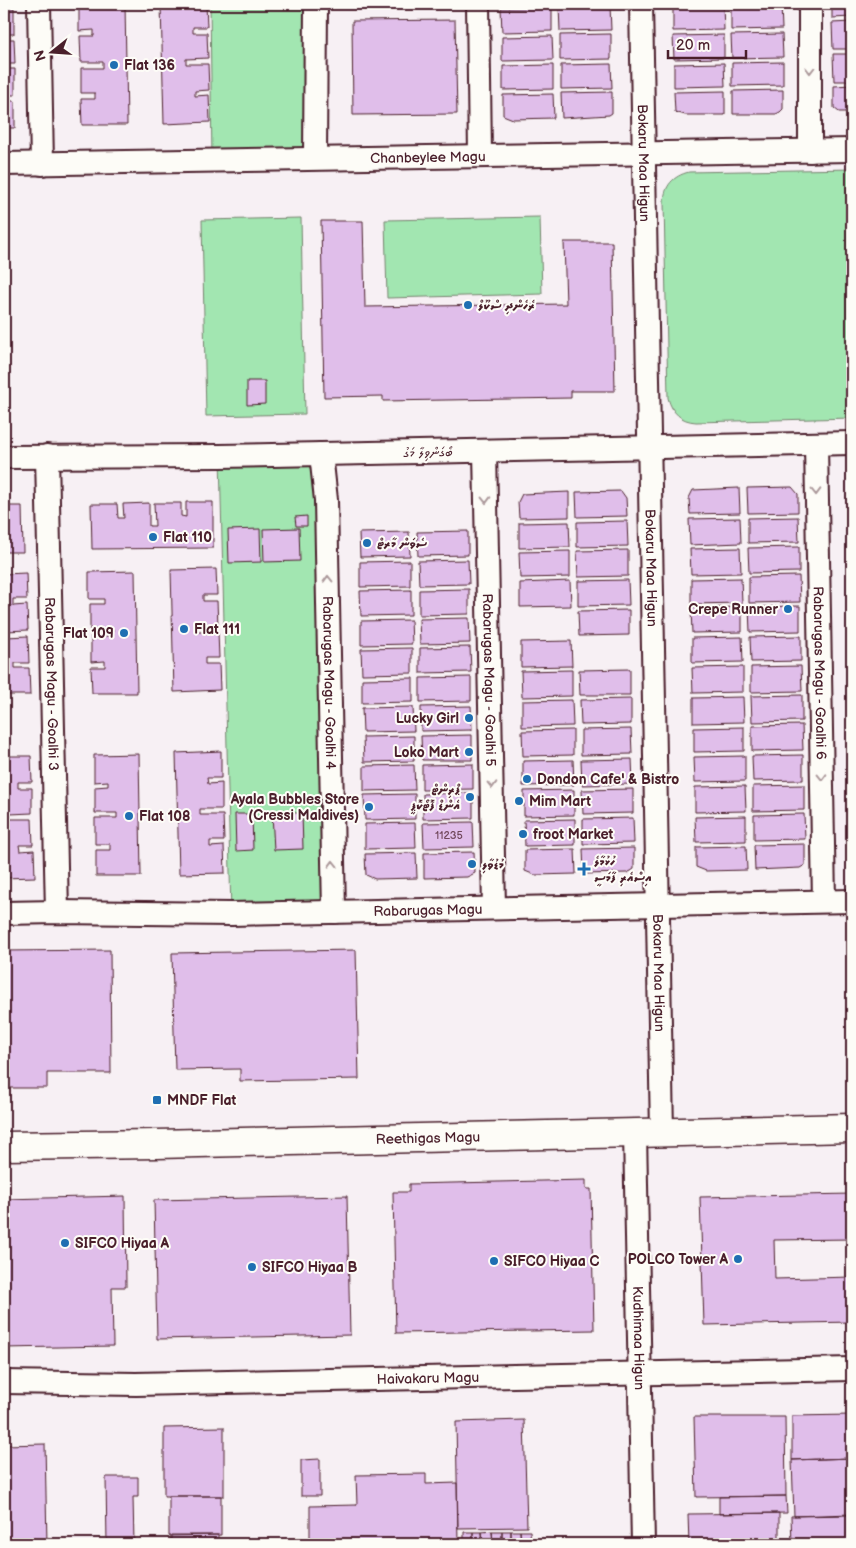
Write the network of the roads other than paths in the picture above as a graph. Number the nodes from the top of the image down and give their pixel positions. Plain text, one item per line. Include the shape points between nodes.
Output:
1 (39, 4) edge
2 (316, 4) edge
3 (478, 4) edge
4 (641, 4) edge
5 (810, 4) edge
6 (852, 150) edge
7 (810, 151) junction
8 (644, 154) junction
9 (480, 155) junction
10 (314, 158) junction
11 (4, 164) edge
12 (42, 164) junction
13 (852, 443) edge
14 (816, 444) junction
15 (650, 447) junction
16 (485, 451) junction
17 (321, 454) junction
18 (48, 456) junction
19 (4, 457) edge
20 (824, 901) junction
21 (852, 901) edge
22 (658, 905) junction
23 (494, 908) junction
24 (57, 912) junction
25 (334, 912) junction
26 (4, 913) edge
27 (852, 1128) edge
28 (635, 1132) junction
29 (662, 1132) junction
30 (4, 1146) edge
31 (852, 1370) edge
32 (639, 1374) junction
33 (4, 1382) edge
34 (643, 1544) edge

1 - 12 street
2 - 10 street
3 - 9 street
4 - 8 street, Bokaru Maa Higun
5 -> 7 street
6 - 7 street, Chanbeylee Magu
7 - 8 street, Chanbeylee Magu
8 - 9 street, Chanbeylee Magu
8 - 15 street, Bokaru Maa Higun
9 - 10 street, Chanbeylee Magu
10 - 12 street, Chanbeylee Magu
11 - 12 street, Chanbeylee Magu
13 - 14 street, ބޯގަންވިލާ މަގު
14 - 15 street, ބޯގަންވިލާ މަގު
14 -> 20 street, Rabarugas Magu - Goalhi 6
15 - 16 street, ބޯގަންވިލާ މަގު
15 - 22 street, Bokaru Maa Higun
16 - 17 street, ބޯގަންވިލާ މަގު
16 -> 23 street, Rabarugas Magu - Goalhi 5
17 - 18 street, ބޯގަންވިލާ މަގު
25 -> 17 street, Rabarugas Magu - Goalhi 4 via 326,500
18 - 19 street, ބޯގަންވިލާ މަގު
18 - 24 street, Rabarugas Magu - Goalhi 3
20 - 21 street, Rabarugas Magu
20 - 22 street, Rabarugas Magu
22 - 23 street, Rabarugas Magu
22 - 29 street, Bokaru Maa Higun
23 - 25 street, Rabarugas Magu
24 - 25 street, Rabarugas Magu
24 - 26 street, Rabarugas Magu
27 - 29 street, Reethigas Magu
28 - 29 street, Reethigas Magu
28 - 30 street, Reethigas Magu
28 - 32 street, Kudhimaa Higun
31 - 32 street, Haivakaru Magu
32 - 33 street, Haivakaru Magu via 136,1384
32 - 34 street, Kudhimaa Higun

